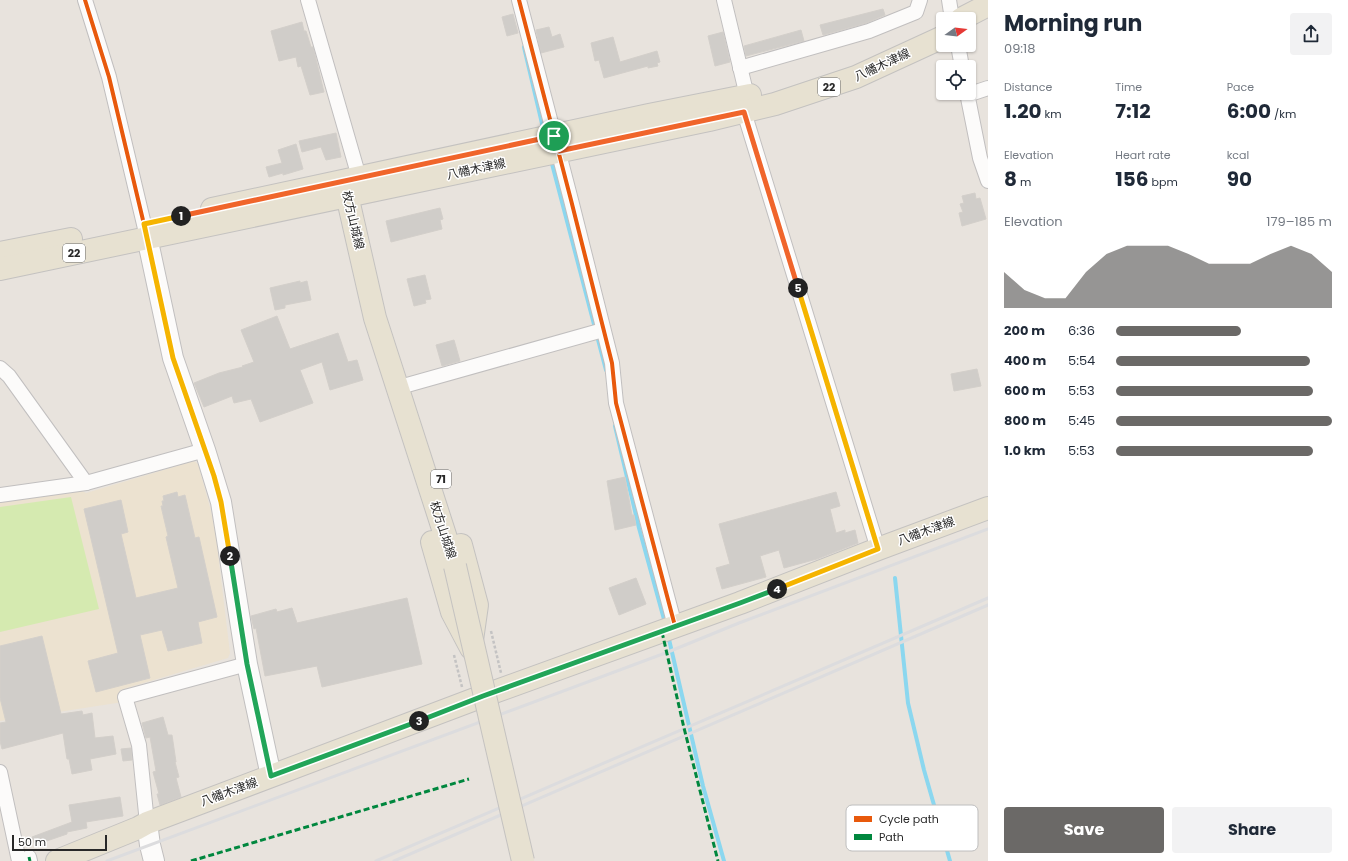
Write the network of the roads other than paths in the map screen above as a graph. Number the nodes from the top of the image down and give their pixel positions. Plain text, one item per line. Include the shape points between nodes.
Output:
1 (85, 0) edge
2 (308, 0) edge
3 (519, 0) edge
4 (724, 0) edge
5 (920, 0) edge
6 (949, 0) edge
7 (988, 5) edge
8 (951, 12) edge
9 (974, 12) edge
10 (988, 14) edge
11 (976, 20) edge
12 (936, 31) edge
13 (936, 40) edge
14 (740, 68) junction
15 (988, 88) edge
16 (976, 91) edge
17 (968, 100) edge
18 (745, 104) junction
19 (557, 144) junction
20 (988, 181) edge
21 (353, 187) junction
22 (146, 231) junction
23 (0, 253) edge
24 (0, 269) edge
25 (375, 318) junction
26 (603, 330) junction
27 (0, 368) edge
28 (407, 385) junction
29 (206, 450) junction
30 (86, 483) junction
31 (0, 495) edge
32 (988, 508) edge
33 (878, 549) junction
34 (675, 626) junction
35 (471, 647) junction
36 (247, 664) junction
37 (483, 696) junction
38 (0, 776) edge
39 (271, 776) junction
40 (3, 806) edge
41 (147, 823) junction
42 (26, 860) edge
43 (57, 861) edge
44 (154, 861) edge
45 (523, 861) edge

1 - 22 street via 109,77
2 - 21 street
3 - 19 street
4 - 14 street
5 - 14 street via 916,12 869,31
6 - 8 street
7 - 9 main road
10 - 11 main road
12 - 18 main road, 八幡木津線 / 22 via 857,68
13 - 18 main road, 八幡木津線 / 22 via 856,77 806,95
14 - 18 street
15 - 16 street
17 - 20 street via 980,158
18 - 19 main road, 八幡木津線 / 22
18 - 33 street
19 - 21 main road, 八幡木津線 / 22
19 - 26 street
21 - 22 main road, 八幡木津線 / 22
21 - 25 main road, 枚方山城線 / 71
22 - 23 main road, 八幡木津線 / 22
22 - 24 main road, 八幡木津線 / 22
22 - 29 street via 173,358
25 - 28 main road, 71
25 - 35 main road, 71 via 386,381 408,468 452,612
25 - 45 main road, 枚方山城線 / 71, bridge via 455,566
26 - 28 street
26 - 34 street via 612,363 616,403
27 - 30 street via 9,376
28 - 35 main road, 71 via 439,474 477,605
29 - 30 street
29 - 36 street via 226,525
30 - 31 street
32 - 33 main road, 八幡木津線
33 - 34 main road, 八幡木津線
34 - 37 main road, 八幡木津線
35 - 37 main road, 71
36 - 39 street
36 - 41 street via 125,697 139,745
37 - 39 main road, 八幡木津線
38 - 40 street
39 - 41 main road, 八幡木津線
40 - 42 street
41 - 43 main road, 八幡木津線
41 - 44 street

